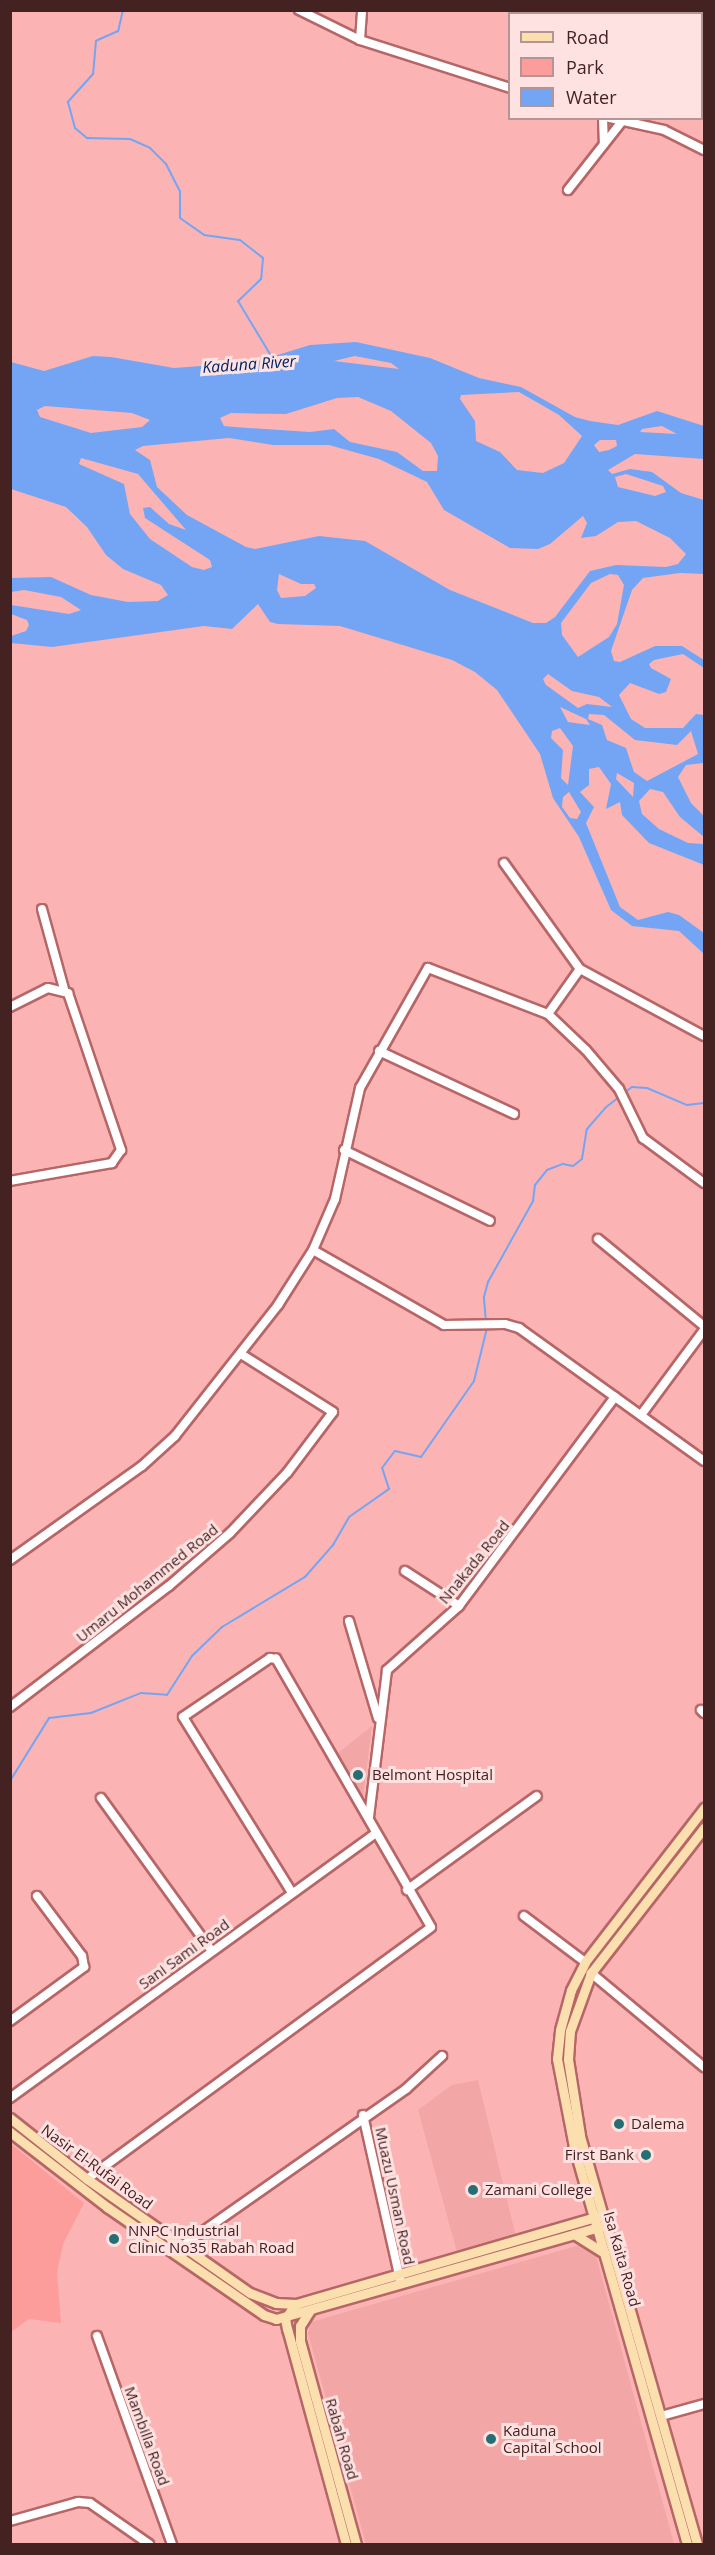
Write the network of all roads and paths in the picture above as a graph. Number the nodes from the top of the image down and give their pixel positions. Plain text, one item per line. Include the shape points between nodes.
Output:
1 (299, 10) edge
2 (362, 10) edge
3 (360, 40) junction
4 (508, 87) edge
5 (603, 120) edge
6 (622, 120) edge
7 (604, 144) junction
8 (705, 150) edge
9 (568, 190) dead end
10 (504, 863) dead end
11 (42, 909) dead end
12 (580, 969) junction
13 (64, 989) junction
14 (10, 1007) edge
15 (548, 1014) junction
16 (705, 1036) edge
17 (379, 1051) junction
18 (514, 1114) dead end
19 (344, 1150) junction
20 (10, 1181) edge
21 (705, 1183) edge
22 (490, 1221) dead end
23 (598, 1239) dead end
24 (313, 1250) junction
25 (705, 1328) edge
26 (241, 1354) junction
27 (615, 1398) junction
28 (641, 1415) junction
29 (705, 1461) edge
30 (10, 1560) edge
31 (405, 1571) dead end
32 (459, 1606) junction
33 (349, 1622) dead end
34 (10, 1707) edge
35 (380, 1723) junction
36 (537, 1796) dead end
37 (101, 1798) dead end
38 (705, 1808) edge
39 (369, 1818) junction
40 (705, 1828) edge
41 (375, 1834) junction
42 (407, 1890) junction
43 (292, 1893) junction
44 (37, 1896) dead end
45 (524, 1916) dead end
46 (211, 1950) junction
47 (585, 1962) junction
48 (591, 1973) junction
49 (10, 2021) edge
50 (442, 2056) dead end
51 (703, 2062) edge
52 (10, 2098) edge
53 (363, 2115) junction
54 (10, 2118) edge
55 (10, 2132) edge
56 (87, 2179) junction
57 (590, 2202) junction
58 (599, 2216) junction
59 (602, 2226) junction
60 (574, 2229) junction
61 (182, 2246) junction
62 (605, 2254) junction
63 (400, 2278) junction
64 (266, 2299) junction
65 (296, 2304) junction
66 (310, 2310) junction
67 (264, 2315) junction
68 (285, 2319) junction
69 (97, 2336) dead end
70 (295, 2342) junction
71 (705, 2404) edge
72 (661, 2416) junction
73 (317, 2421) junction
74 (10, 2521) edge
75 (149, 2544) edge
76 (172, 2544) edge
77 (346, 2544) edge
78 (356, 2544) edge
79 (687, 2544) edge
80 (696, 2544) edge

1 - 3 street
2 - 3 street
3 - 4 street
5 - 7 street
6 - 7 street
6 - 8 street via 664,130
7 - 9 street
10 - 12 street
11 - 13 street
12 - 15 street
12 - 16 street
13 - 14 street via 48,988
13 - 20 street via 99,1077 120,1154 112,1163
15 - 17 street via 428,968
15 - 21 street via 620,1089 643,1138
17 - 18 street
17 - 19 street via 360,1088
19 - 22 street
19 - 24 street via 335,1199
23 - 25 street
24 - 26 street
24 - 27 street via 444,1325 519,1328
25 - 28 street
26 - 30 street via 174,1436 150,1458
26 - 34 street, Umaru Mohammed Road via 333,1412 287,1473 230,1533 169,1586
27 - 28 street
27 - 32 street, Nnakada Road
28 - 29 street
31 - 32 street
32 - 35 street, Nnakada Road via 387,1670
33 - 35 street
35 - 39 street, Nnakada Road
36 - 42 street
37 - 46 street
38 - 47 main road, Isa Kaita Road
39 - 41 street
39 - 43 street via 276,1659 264,1659 183,1716
40 - 48 main road, Isa Kaita Road
41 - 42 street
41 - 43 street, Sani Sami Road
42 - 56 street via 431,1924 429,1932
43 - 46 street, Sani Sami Road
44 - 49 street via 82,1956 84,1966
45 - 47 street
46 - 52 street, Sani Sami Road
47 - 57 main road, Isa Kaita Road via 571,1990 557,2059 574,2147
48 - 51 street
48 - 58 main road, Isa Kaita Road via 570,2031 568,2059
50 - 53 street via 406,2089
53 - 61 street
53 - 63 street, Muazu Usman Road
54 - 56 main road, Nasir El-Rufai Road
55 - 67 main road, Nasir El-Rufai Road via 107,2207
56 - 61 main road, Nasir El-Rufai Road
57 - 58 main road, Isa Kaita Road
57 - 60 main road
58 - 59 main road, Isa Kaita Road
58 - 60 main road
59 - 60 main road
59 - 62 main road, Isa Kaita Road
59 - 72 main road, Isa Kaita Road
60 - 62 main road
60 - 63 main road
61 - 64 main road, Nasir El-Rufai Road via 250,2293
62 - 79 main road, Isa Kaita Road
63 - 65 main road
63 - 66 main road
64 - 65 main road
64 - 68 main road, Nasir El-Rufai Road
65 - 68 main road
66 - 68 main road
66 - 70 main road
67 - 68 main road, Nasir El-Rufai Road
67 - 70 main road
68 - 70 main road, Nasir El-Rufai Road
69 - 76 street, Mambilla Road
70 - 73 main road, Rabah Road
71 - 72 street
72 - 80 main road, Isa Kaita Road
73 - 77 main road, Rabah Road
73 - 78 main road, Rabah Road
74 - 75 street via 78,2502 90,2503

